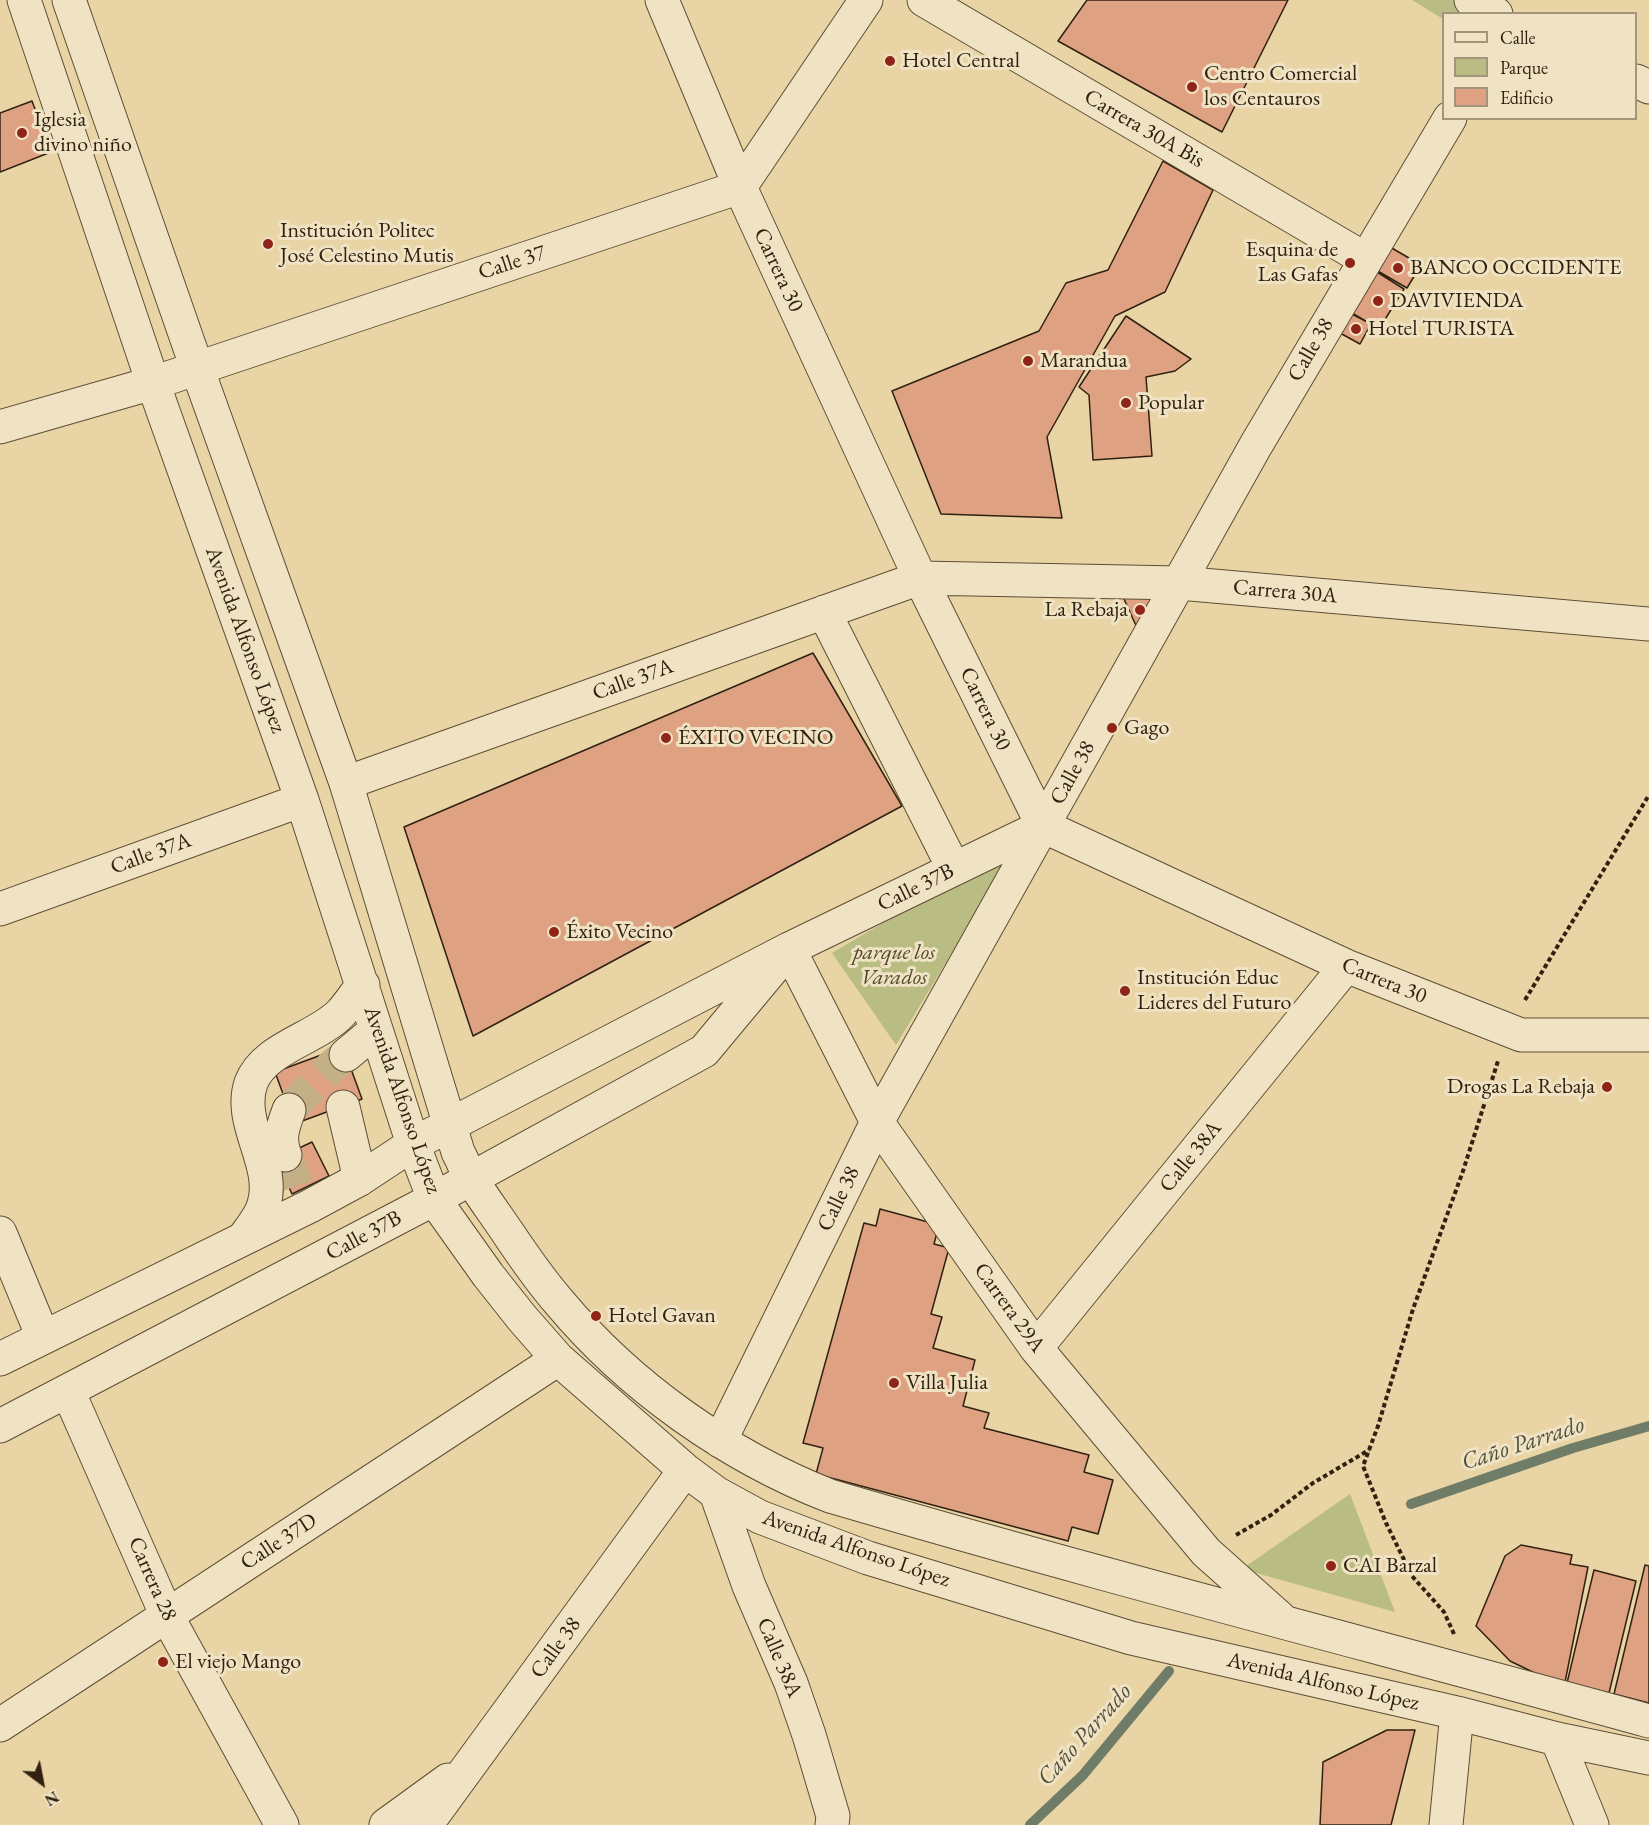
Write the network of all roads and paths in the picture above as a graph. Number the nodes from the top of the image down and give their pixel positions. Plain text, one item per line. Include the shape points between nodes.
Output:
1 (24, 0) edge
2 (69, 0) edge
3 (662, 0) edge
4 (866, 0) edge
5 (924, 0) edge
6 (1471, 0) edge
7 (1492, 12) edge
8 (1449, 120) edge
9 (740, 187) junction
10 (1365, 259) junction
11 (197, 368) junction
12 (153, 383) junction
13 (0, 427) edge
14 (920, 578) junction
15 (1179, 583) junction
16 (824, 612) junction
17 (1649, 624) edge
18 (346, 783) junction
19 (1649, 795) edge
20 (302, 800) junction
21 (1043, 826) junction
22 (954, 869) junction
23 (0, 909) edge
24 (789, 950) junction
25 (1346, 966) junction
26 (363, 985) junction
27 (376, 1030) junction
28 (1507, 1030) junction
29 (1649, 1035) edge
30 (346, 1055) tunnel mouth
31 (343, 1107) dead end
32 (289, 1110) tunnel mouth
33 (877, 1122) junction
34 (450, 1125) junction
35 (413, 1144) junction
36 (285, 1155) tunnel mouth
37 (360, 1179) junction
38 (471, 1179) junction
39 (434, 1199) junction
40 (0, 1233) edge
41 (243, 1239) junction
42 (43, 1337) junction
43 (1036, 1348) junction
44 (0, 1359) edge
45 (558, 1359) junction
46 (68, 1391) junction
47 (0, 1426) edge
48 (720, 1441) junction
49 (1369, 1449) junction
50 (686, 1470) junction
51 (716, 1493) junction
52 (1206, 1552) junction
53 (167, 1616) junction
54 (1286, 1624) junction
55 (1472, 1672) junction
56 (1457, 1713) junction
57 (1649, 1721) edge
58 (0, 1725) edge
59 (1557, 1739) junction
60 (1649, 1758) edge
61 (472, 1762) junction
62 (1450, 1790) junction
63 (282, 1825) edge
64 (386, 1825) edge
65 (426, 1825) edge
66 (832, 1825) edge
67 (1446, 1825) edge
68 (1472, 1825) edge
69 (1592, 1825) edge

1 - 12 street, Avenida Alfonso López
2 - 11 street, Avenida Alfonso López
3 - 9 street, Carrera 30
4 - 9 street
5 - 10 street, Carrera 30A Bis
6 - 7 street
8 - 10 street, Calle 38
9 - 11 street, Calle 37
9 - 14 street, Carrera 30
10 - 15 street, Calle 38
11 - 12 street, Calle 37
11 - 18 street, Avenida Alfonso López
12 - 13 street, Calle 37
12 - 20 street, Avenida Alfonso López
14 - 15 street, Carrera 30A
14 - 16 street, Calle 37A
14 - 21 street, Carrera 30
15 - 17 street, Carrera 30A
15 - 21 street, Calle 38
16 - 18 street, Calle 37A
16 - 22 street
18 - 34 street, Avenida Alfonso López
19 - 28 path
20 - 23 street, Calle 37A
20 - 26 street, Avenida Alfonso López
21 - 22 street, Calle 37B
21 - 25 street, Carrera 30
21 - 33 street, Calle 38
22 - 24 street, Calle 37B
24 - 33 street, Carrera 29A
24 - 34 street, Calle 37B
24 - 38 street, Calle 37B via 704,1051
25 - 28 street, Carrera 30
25 - 43 street, Calle 38A
26 - 27 street, Avenida Alfonso López
26 - 41 street via 340,1014 277,1053 260,1067 251,1083 247,1103 266,1185 264,1204
27 - 30 street
27 - 35 street, Avenida Alfonso López
28 - 29 street, Carrera 30 via 1521,1035
28 - 49 path
31 - 37 street
32 - 36 street via 281,1132
33 - 43 street, Carrera 29A
33 - 48 street, Calle 38
34 - 35 street, Calle 37B
34 - 38 street, Avenida Alfonso López
35 - 37 street, Calle 37B
35 - 39 street, Avenida Alfonso López
37 - 41 street, Calle 37B via 299,1201
38 - 39 street, Calle 37B
38 - 48 street, Avenida Alfonso López via 532,1268 591,1338 660,1398
39 - 45 street, Avenida Alfonso López via 522,1318
39 - 46 street, Calle 37B
40 - 42 street
41 - 42 street, Calle 37B
42 - 44 street, Calle 37B
43 - 52 street, Carrera 29A
45 - 50 street, Avenida Alfonso López
45 - 53 street, Calle 37D
46 - 47 street, Calle 37B
46 - 53 street, Carrera 28
48 - 54 street, Avenida Alfonso López via 761,1466 830,1496
49 - 52 path via 1313,1483 1271,1515
49 - 55 path via 1363,1466 1386,1523 1412,1576 1444,1612
50 - 51 street, Avenida Alfonso López
50 - 61 street, Calle 38
51 - 56 street, Avenida Alfonso López via 760,1517 868,1558 1131,1638
51 - 66 street, Calle 38A via 798,1704 833,1816
52 - 54 street, Carrera 29A
53 - 58 street, Calle 37D
53 - 63 street, Carrera 28
54 - 55 street, Avenida Alfonso López
55 - 57 street, Avenida Alfonso López
56 - 59 street, Avenida Alfonso López
56 - 62 street
59 - 60 street, Avenida Alfonso López
59 - 69 street
61 - 64 street
61 - 65 street, Calle 38
62 - 67 street
62 - 68 street

